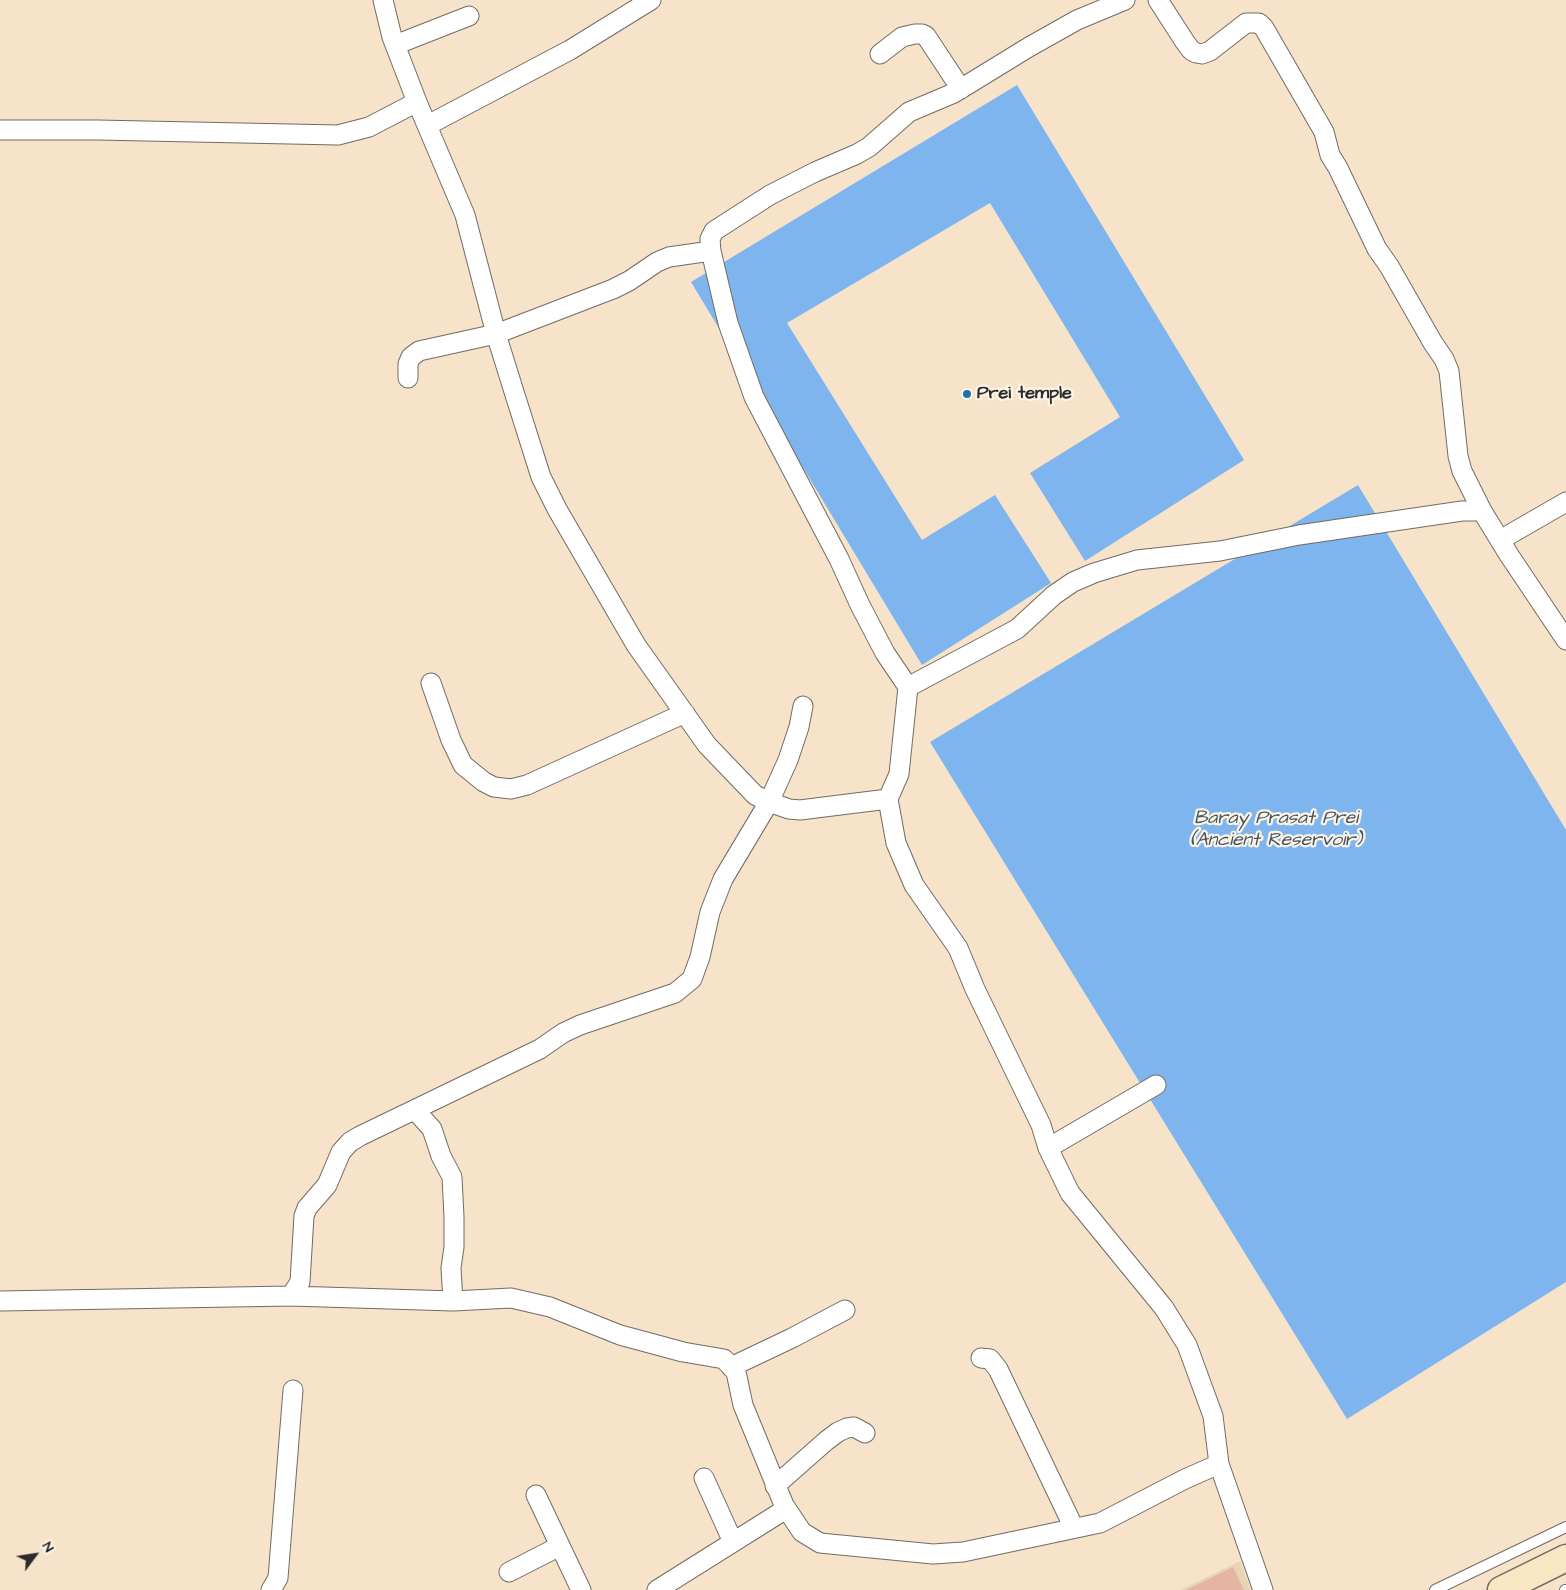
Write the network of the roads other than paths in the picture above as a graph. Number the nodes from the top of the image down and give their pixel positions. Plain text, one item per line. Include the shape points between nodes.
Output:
1 (383, 0) edge
2 (651, 0) edge
3 (1125, 0) edge
4 (1158, 0) edge
5 (1083, 8) edge
6 (469, 16) dead end
7 (395, 45) junction
8 (880, 54) dead end
9 (961, 89) junction
10 (417, 102) junction
11 (428, 125) junction
12 (0, 130) edge
13 (711, 251) junction
14 (496, 334) junction
15 (408, 378) dead end
16 (1566, 502) edge
17 (1482, 511) junction
18 (1500, 540) junction
19 (1566, 640) edge
20 (431, 683) dead end
21 (908, 687) junction
22 (804, 706) dead end
23 (685, 714) junction
24 (888, 799) junction
25 (769, 802) junction
26 (1156, 1085) dead end
27 (415, 1110) junction
28 (1048, 1148) junction
29 (291, 1296) junction
30 (0, 1300) edge
31 (453, 1300) junction
32 (845, 1310) dead end
33 (981, 1358) dead end
34 (731, 1367) junction
35 (292, 1390) dead end
36 (866, 1433) dead end
37 (1219, 1464) junction
38 (704, 1478) dead end
39 (775, 1486) junction
40 (536, 1495) dead end
41 (786, 1508) junction
42 (1566, 1527) edge
43 (1074, 1528) junction
44 (733, 1542) junction
45 (560, 1546) junction
46 (1566, 1558) edge
47 (509, 1572) dead end
48 (271, 1590) edge
49 (581, 1590) edge
50 (657, 1590) edge
51 (1263, 1590) edge
52 (1435, 1590) edge
53 (1501, 1590) edge

1 - 7 street
2 - 11 street via 570,50
3 - 5 street
4 - 17 street via 1185,42 1196,53 1210,51 1246,23 1259,23 1264,28 1324,132 1330,155 1377,249 1444,359 1449,371 1458,456
5 - 9 street
6 - 7 street
7 - 10 street
8 - 9 street via 902,37 922,34
9 - 13 street via 908,112 869,147 770,195 720,226 710,239
10 - 11 street
10 - 12 street via 369,127 338,135
11 - 14 street via 465,215
13 - 14 street via 669,257 613,289
13 - 21 street via 728,323 754,397 839,559 864,614
14 - 15 street via 415,352 408,364
14 - 23 street via 542,477 557,509 636,645
16 - 18 street
17 - 18 street
17 - 21 street via 1462,511 1309,533 1220,551 1137,560 1094,573 1054,595 1017,629
18 - 19 street
20 - 23 street via 463,765 494,787 511,789 527,785
21 - 24 street via 899,774
22 - 25 street via 788,760
23 - 25 street via 707,746 755,795
24 - 25 street via 800,810
24 - 28 street via 896,843 914,885 958,948 1041,1125
25 - 27 street via 723,879 710,912 692,979 675,993 563,1033 540,1049
26 - 28 street
27 - 29 street via 360,1136 341,1152 327,1185 304,1216 300,1282
27 - 31 street via 432,1129 452,1177
28 - 37 street via 1070,1193 1164,1308 1187,1345 1213,1416
29 - 30 street
29 - 31 street
31 - 34 street via 521,1300 550,1307 620,1335 724,1359
32 - 34 street
33 - 43 street via 990,1359 998,1370
34 - 39 street via 736,1372 743,1406
35 - 48 street via 278,1578
36 - 39 street via 854,1427 838,1432
37 - 43 street via 1100,1523
37 - 51 street
38 - 44 street
39 - 41 street
40 - 45 street
41 - 43 street via 802,1532 820,1543 933,1554 963,1552
41 - 44 street
42 - 52 lane
44 - 50 street
45 - 47 street
45 - 49 street
46 - 53 main road

